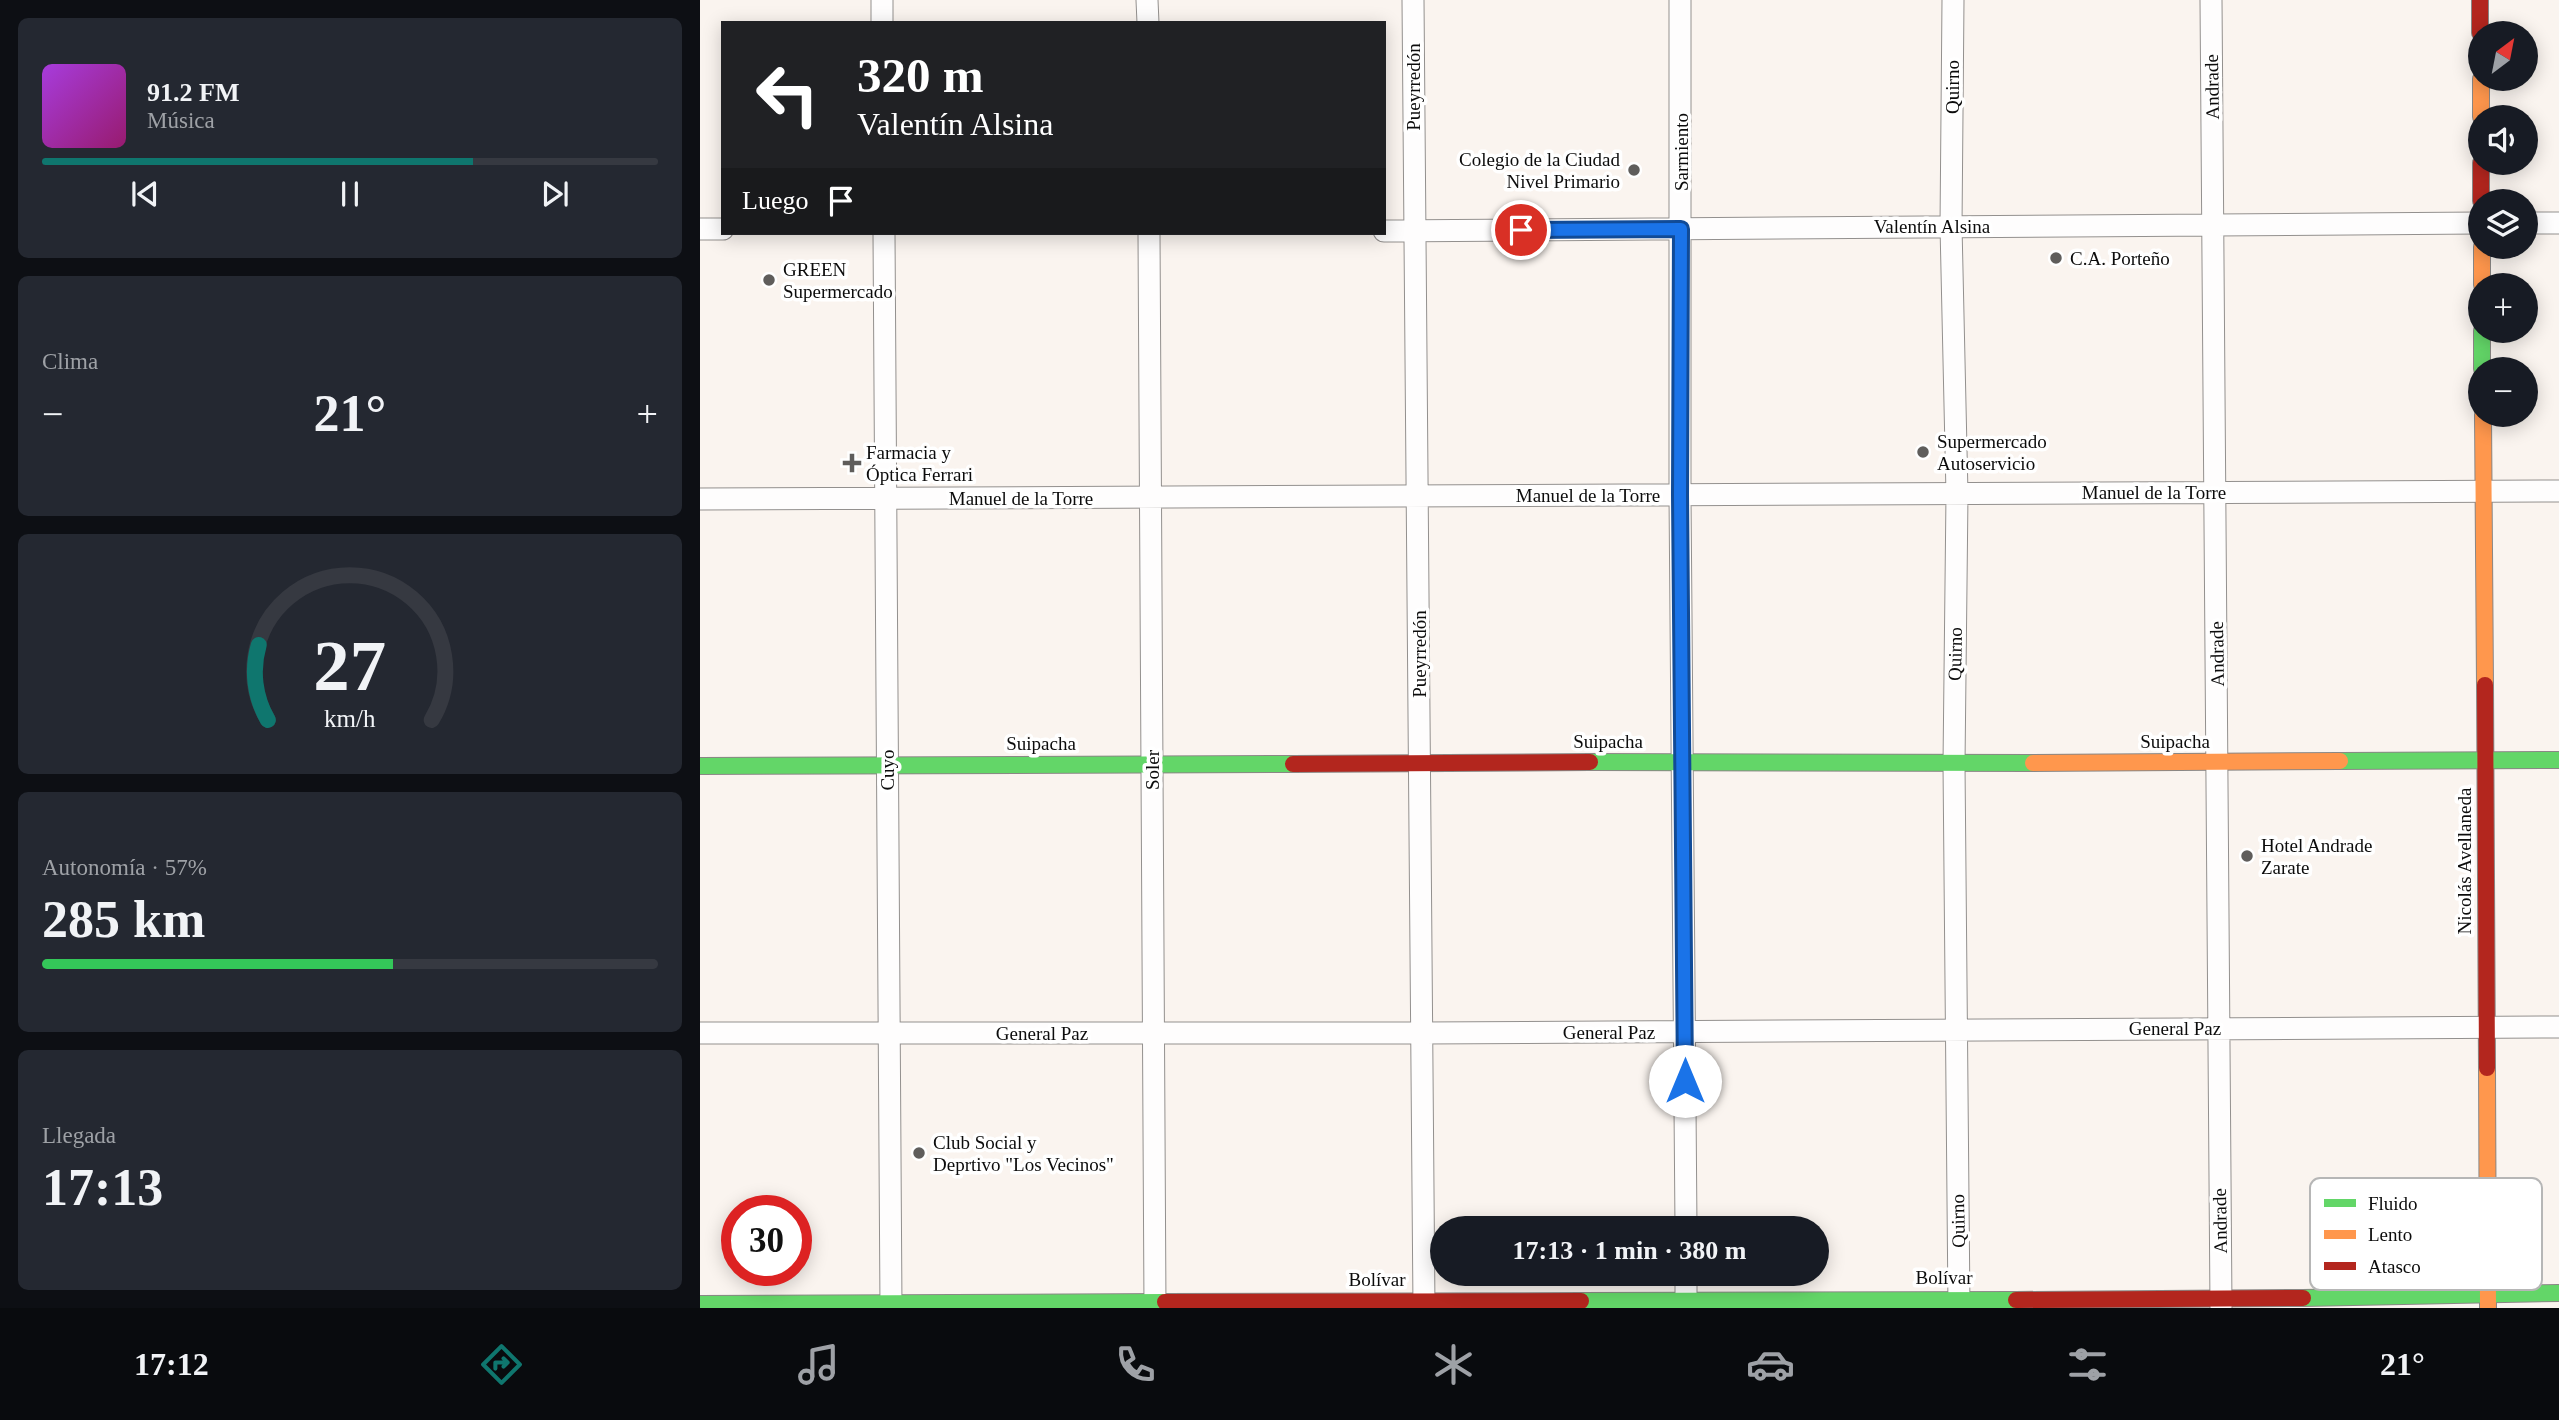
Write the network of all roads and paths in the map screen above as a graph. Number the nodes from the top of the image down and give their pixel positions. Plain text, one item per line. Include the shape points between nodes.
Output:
1 (882, 0) edge
2 (1147, 0) edge
3 (1413, 0) edge
4 (1680, 0) edge
5 (1953, 0) edge
6 (2211, 0) edge
7 (2480, 0) edge
8 (882, 21) edge
9 (1148, 21) edge
10 (2480, 21) edge
11 (2468, 223) edge
12 (2538, 223) edge
13 (2559, 223) edge
14 (2213, 225) junction
15 (1951, 226) junction
16 (700, 229) edge
17 (721, 229) edge
18 (1681, 229) junction
19 (1386, 231) edge
20 (1413, 232) junction
21 (884, 235) edge
22 (1149, 235) edge
23 (2483, 427) edge
24 (2559, 491) edge
25 (2215, 492) junction
26 (2483, 492) junction
27 (1957, 494) junction
28 (1680, 495) junction
29 (1418, 496) junction
30 (1150, 497) junction
31 (886, 498) junction
32 (700, 499) edge
33 (2485, 760) junction
34 (2559, 760) edge
35 (1682, 762) junction
36 (2218, 762) junction
37 (1152, 763) junction
38 (1420, 763) junction
39 (887, 764) junction
40 (1954, 764) junction
41 (700, 766) edge
42 (2559, 1027) edge
43 (2218, 1028) junction
44 (2485, 1028) junction
45 (1956, 1030) junction
46 (1684, 1031) junction
47 (700, 1032) edge
48 (889, 1032) junction
49 (1422, 1032) junction
50 (1153, 1033) junction
51 (2487, 1178) edge
52 (1686, 1216) edge
53 (2559, 1293) edge
54 (2488, 1301) edge
55 (1686, 1303) edge
56 (1959, 1303) edge
57 (2221, 1303) edge
58 (700, 1304) edge
59 (1424, 1304) edge
60 (1155, 1305) edge
61 (891, 1306) edge

1 - 8 street
2 - 9 street
3 - 20 street, Pueyrredón
4 - 18 street, Sarmiento
5 - 15 street, Quirno
6 - 14 street, Andrade
7 - 10 street
11 - 14 street, Valentín Alsina
12 - 13 street
14 - 15 street, Valentín Alsina
14 - 25 street, Andrade
15 - 18 street, Valentín Alsina
15 - 27 street, Quirno
16 - 17 street
18 - 20 street, Valentín Alsina
18 - 28 street, Sarmiento
19 - 20 street, Valentín Alsina
20 - 29 street, Pueyrredón
21 - 31 street, Cuyo
22 - 30 street, Soler
23 - 26 street, Nicolás Avellaneda
24 - 26 street, Manuel de la Torre
25 - 26 street, Manuel de la Torre
25 - 27 street, Manuel de la Torre
25 - 36 street, Andrade
26 - 33 street, Nicolás Avellaneda
27 - 28 street, Manuel de la Torre
27 - 40 street, Quirno
28 - 29 street, Manuel de la Torre
28 - 35 street, Sarmiento
29 - 30 street, Manuel de la Torre
29 - 38 street, Pueyrredón
30 - 31 street, Manuel de la Torre
30 - 37 street, Soler
31 - 32 street, Manuel de la Torre
31 - 39 street, Cuyo
33 - 34 street, Suipacha
33 - 36 street, Suipacha
33 - 44 street, Nicolás Avellaneda
35 - 38 street, Suipacha
35 - 40 street, Suipacha
35 - 46 street, Sarmiento
36 - 40 street, Suipacha
36 - 43 street, Andrade
37 - 38 street, Suipacha
37 - 39 street, Suipacha
37 - 50 street, Soler
38 - 49 street, Pueyrredón
39 - 41 street, Suipacha
39 - 48 street, Cuyo
40 - 45 street, Quirno
42 - 44 street, General Paz
43 - 44 street, General Paz
43 - 45 street, General Paz
43 - 57 street, Andrade
44 - 51 street, Nicolás Avellaneda
45 - 46 street, General Paz
45 - 56 street, Quirno
46 - 49 street, General Paz
46 - 52 street, Sarmiento
47 - 48 street, General Paz
48 - 50 street, General Paz
48 - 61 street, Cuyo
49 - 50 street, General Paz
49 - 59 street, Pueyrredón
50 - 60 street, Soler
53 - 54 street, Bolívar
54 - 57 street, Bolívar
55 - 56 street, Bolívar
55 - 59 street, Bolívar
56 - 57 street, Bolívar
58 - 61 street, Bolívar
59 - 60 street, Bolívar
60 - 61 street, Bolívar

